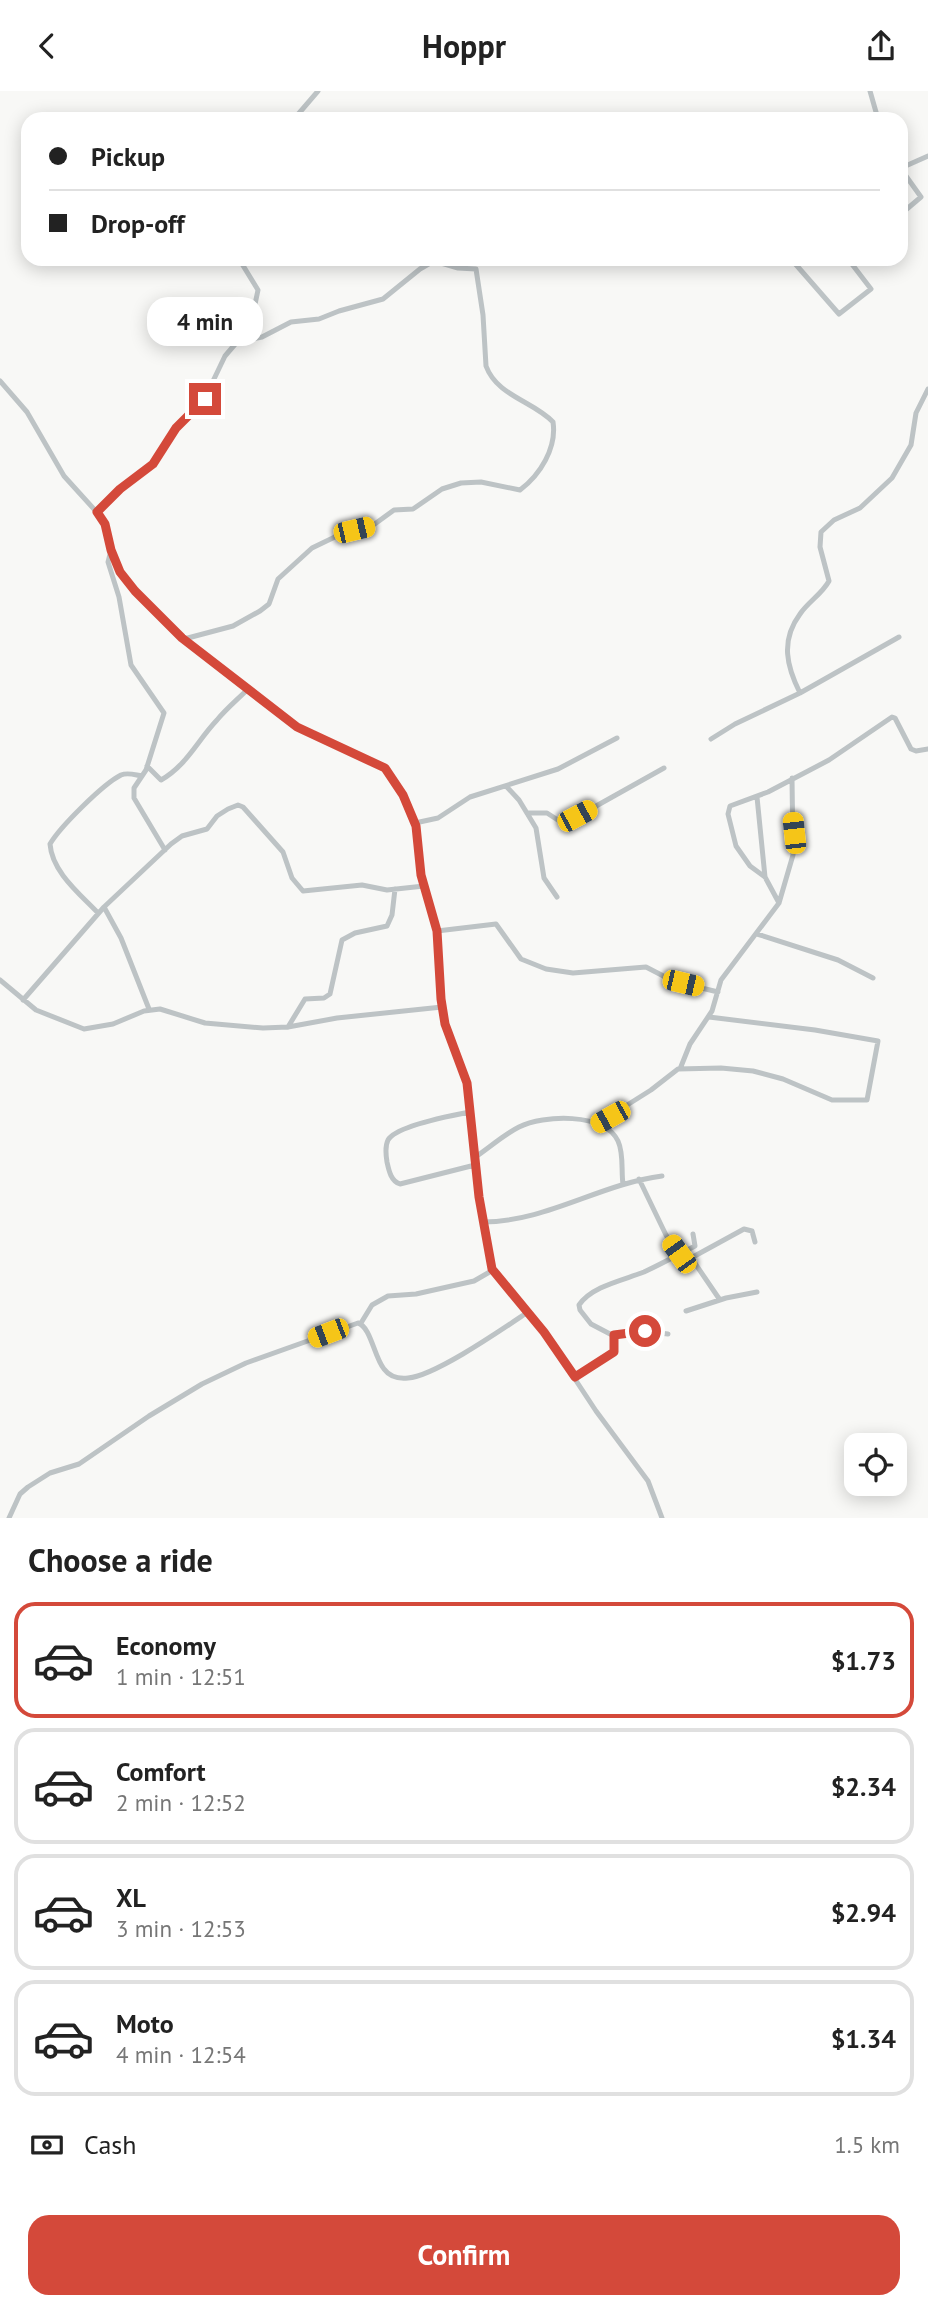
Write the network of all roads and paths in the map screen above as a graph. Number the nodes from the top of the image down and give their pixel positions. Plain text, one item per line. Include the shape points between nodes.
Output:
1 (318, 91) edge
2 (870, 91) edge
3 (300, 112) edge
4 (876, 112) edge
5 (928, 156) edge
6 (908, 166) edge
7 (908, 179) edge
8 (908, 208) edge
9 (243, 266) edge
10 (425, 266) edge
11 (451, 266) edge
12 (797, 266) edge
13 (854, 266) edge
14 (237, 342) junction
15 (0, 381) edge
16 (928, 389) edge
17 (97, 512) junction
18 (111, 550) junction
19 (899, 637) dead end
20 (184, 639) junction
21 (248, 689) junction
22 (800, 693) junction
23 (617, 738) dead end
24 (711, 739) dead end
25 (928, 749) edge
26 (147, 766) junction
27 (664, 768) dead end
28 (142, 776) junction
29 (792, 778) junction
30 (506, 786) junction
31 (757, 797) junction
32 (527, 813) junction
33 (415, 823) junction
34 (165, 849) junction
35 (765, 877) junction
36 (424, 886) junction
37 (395, 889) junction
38 (557, 897) dead end
39 (779, 902) junction
40 (104, 907) junction
41 (98, 913) junction
42 (437, 931) junction
43 (757, 934) junction
44 (873, 978) dead end
45 (0, 980) edge
46 (718, 992) junction
47 (23, 1000) junction
48 (442, 1007) junction
49 (149, 1010) junction
50 (709, 1017) junction
51 (288, 1027) junction
52 (680, 1069) junction
53 (470, 1112) junction
54 (597, 1124) junction
55 (475, 1161) junction
56 (662, 1176) dead end
57 (639, 1179) junction
58 (623, 1184) junction
59 (483, 1222) junction
60 (693, 1234) dead end
61 (755, 1242) dead end
62 (686, 1251) junction
63 (679, 1254) junction
64 (691, 1258) junction
65 (493, 1270) junction
66 (757, 1292) dead end
67 (720, 1300) junction
68 (686, 1311) dead end
69 (528, 1312) junction
70 (361, 1323) junction
71 (668, 1334) dead end
72 (614, 1335) junction
73 (575, 1377) junction
74 (9, 1518) edge
75 (662, 1518) edge

1 - 3 street
2 - 4 street
5 - 6 street
7 - 8 street via 921,197
9 - 14 street via 258,290
10 - 14 street via 383,299 317,319 291,321 262,337
11 - 20 street via 476,269 491,377 552,420 549,452 542,466 520,490 481,482 446,487 413,509 394,510 372,526 312,548 277,581 269,604 260,611 233,625
12 - 13 street via 839,314 871,289
14 - 17 street via 225,356 203,402 176,428 153,464
15 - 17 street via 26,412 64,476
16 - 22 street via 916,413 911,445 892,478 861,507 821,532 829,581 795,622 787,656
17 - 18 street
18 - 20 street via 127,581
18 - 26 street via 108,562 131,665 164,713
19 - 22 street
20 - 21 street
21 - 26 street via 175,771 161,781
21 - 33 street via 297,727 385,768
22 - 24 street
23 - 30 street via 558,769
25 - 29 street via 911,749 892,717 837,755
26 - 28 street
27 - 32 street via 564,824 547,813
28 - 34 street via 134,798
28 - 41 street via 128,773 111,782 50,844 55,864
29 - 31 street
29 - 39 street via 793,855
30 - 32 street
30 - 33 street via 466,798 435,819
31 - 35 street
31 - 35 street via 733,804 728,814 742,857
32 - 38 street via 538,835 544,879
33 - 36 street
34 - 37 street via 240,805 283,852 303,891 362,885
34 - 40 street
35 - 39 street
36 - 37 street
36 - 42 street
37 - 51 street via 387,926 344,937 330,994 303,1001
39 - 43 street
40 - 41 street
40 - 49 street
41 - 47 street
42 - 46 street via 496,924 520,959 546,969 573,973 648,967 673,981
42 - 48 street
43 - 44 street via 838,960
43 - 46 street via 724,975
45 - 47 street
46 - 50 street
47 - 49 street via 84,1029 122,1022
48 - 51 street
48 - 53 street via 447,1034 467,1083
49 - 51 street via 220,1026
50 - 52 street
50 - 52 street via 878,1041 867,1100 826,1099 753,1071
52 - 54 street
53 - 55 street
53 - 55 street via 393,1136 386,1156 391,1177 400,1184
54 - 55 street via 558,1118 537,1121 511,1131
54 - 58 street via 619,1143
55 - 59 street
56 - 57 street
57 - 58 street
57 - 63 street
58 - 59 street via 523,1219
59 - 65 street
60 - 62 street via 695,1245
61 - 64 street via 752,1231 744,1229
62 - 63 street
62 - 64 street
63 - 72 street via 580,1302 580,1310 591,1324
64 - 67 street
65 - 69 street
65 - 70 street via 474,1281 388,1296 372,1305
66 - 67 street
67 - 68 street
69 - 70 street via 474,1346 408,1378 386,1372
69 - 73 street
70 - 74 street via 256,1359 202,1384 79,1464 27,1487
71 - 72 street
72 - 73 street via 614,1352
73 - 75 street via 650,1484

